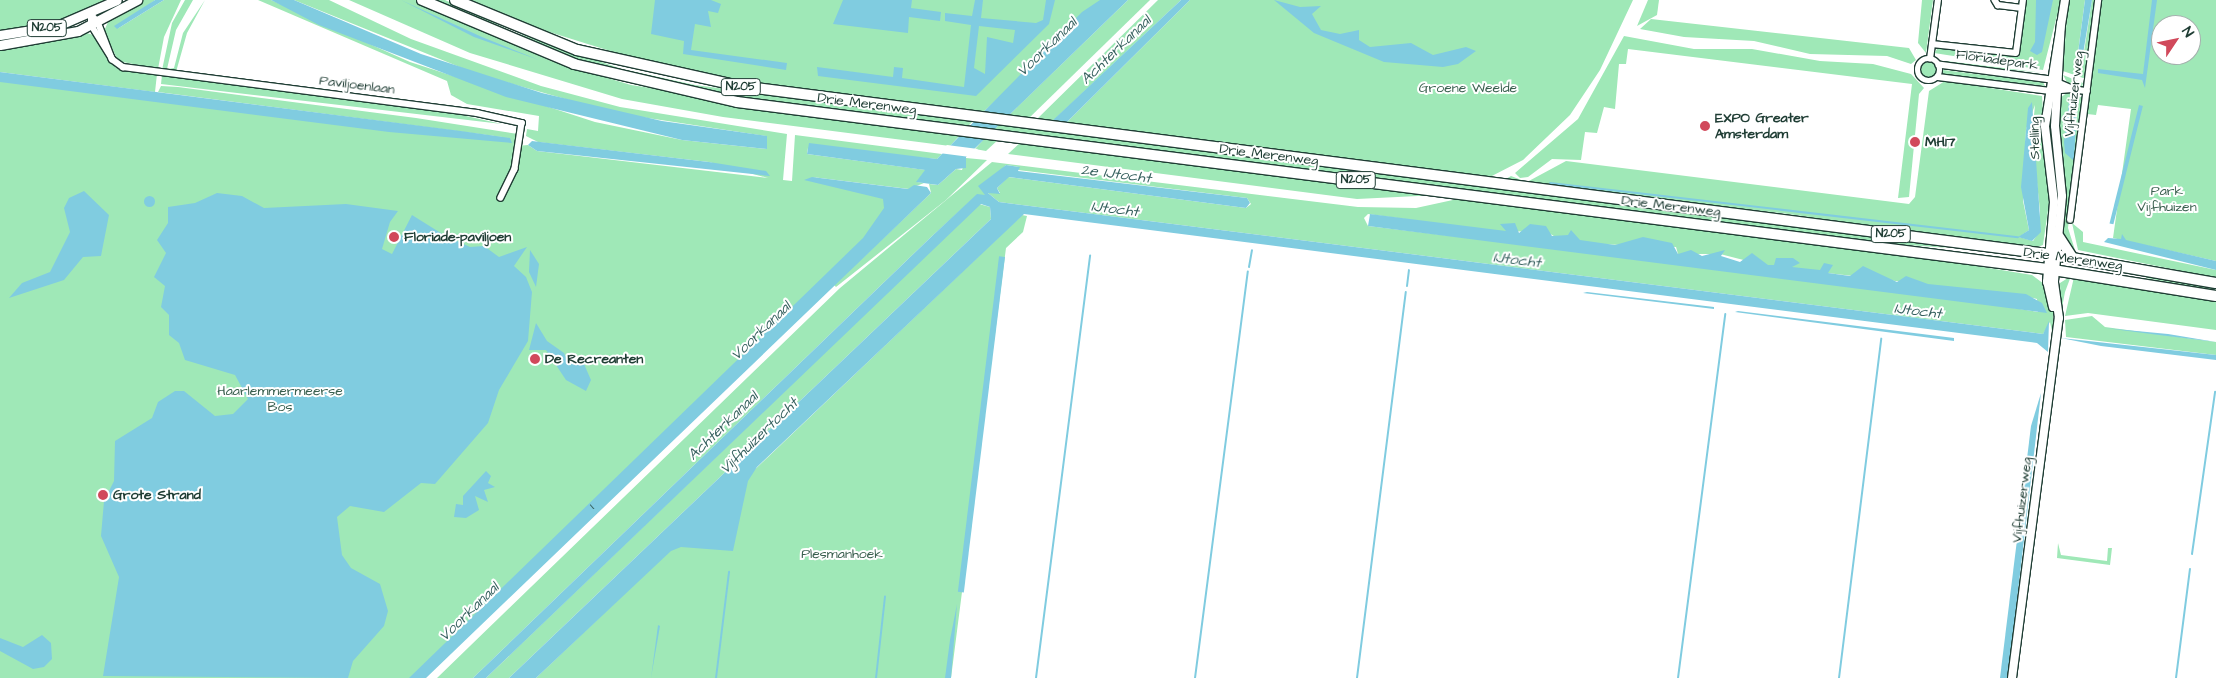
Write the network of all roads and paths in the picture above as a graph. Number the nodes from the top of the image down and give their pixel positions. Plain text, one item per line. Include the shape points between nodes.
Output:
1 (117, 0) edge
2 (137, 0) edge
3 (422, 0) edge
4 (455, 0) edge
5 (1938, 0) edge
6 (1995, 0) edge
7 (2023, 0) edge
8 (2064, 0) edge
9 (2098, 0) edge
10 (2022, 8) junction
11 (92, 14) junction
12 (2062, 23) junction
13 (95, 24) junction
14 (0, 35) edge
15 (1932, 44) junction
16 (0, 45) edge
17 (1930, 58) junction
18 (1939, 65) junction
19 (1938, 77) junction
20 (2051, 80) junction
21 (2056, 89) junction
22 (2087, 91) junction
23 (502, 198) dead end
24 (2070, 220) dead end
25 (2060, 237) junction
26 (2052, 255) junction
27 (2072, 257) junction
28 (2051, 270) junction
29 (2216, 283) edge
30 (2216, 296) edge
31 (2012, 678) edge

1 - 11 main road, N205
2 - 13 main road, N205
3 - 28 highway, Drie Merenweg / N205 via 574,64 671,90
4 - 26 highway, Drie Merenweg / N205 via 577,50 652,70 1008,123
5 - 15 street
6 - 10 street via 1998,5
7 - 10 street, Floriadepark
8 - 12 street, Stelling
9 - 22 street, Vijfhuizerweg
10 - 15 street, Floriadepark via 2016,53
11 - 13 street
11 - 14 main road, N205 via 38,31
12 - 20 street, Stelling
12 - 21 street, Stelling
13 - 16 main road, N205 via 48,40
13 - 23 street, Paviljoenlaan via 112,59 123,67 477,113 522,123 514,169
15 - 17 street
17 - 18 street
17 - 19 street via 1920,63 1918,75 1927,82
18 - 19 street
18 - 20 street, Floriadepark
19 - 21 street, Floriadepark
20 - 21 street, Stelling
21 - 22 street, Floriadepark
21 - 25 street, Stelling via 2055,126 2062,196
21 - 26 street, Stelling via 2046,153 2054,202
22 - 24 street, Vijfhuizerweg
25 - 26 street, Stelling
25 - 27 highway
26 - 27 highway, Drie Merenweg / N205
26 - 28 street, Vijfhuizerweg
27 - 29 highway, Drie Merenweg / N205
28 - 30 highway, Drie Merenweg / N205
28 - 31 street, Vijfhuizerweg via 2057,326

